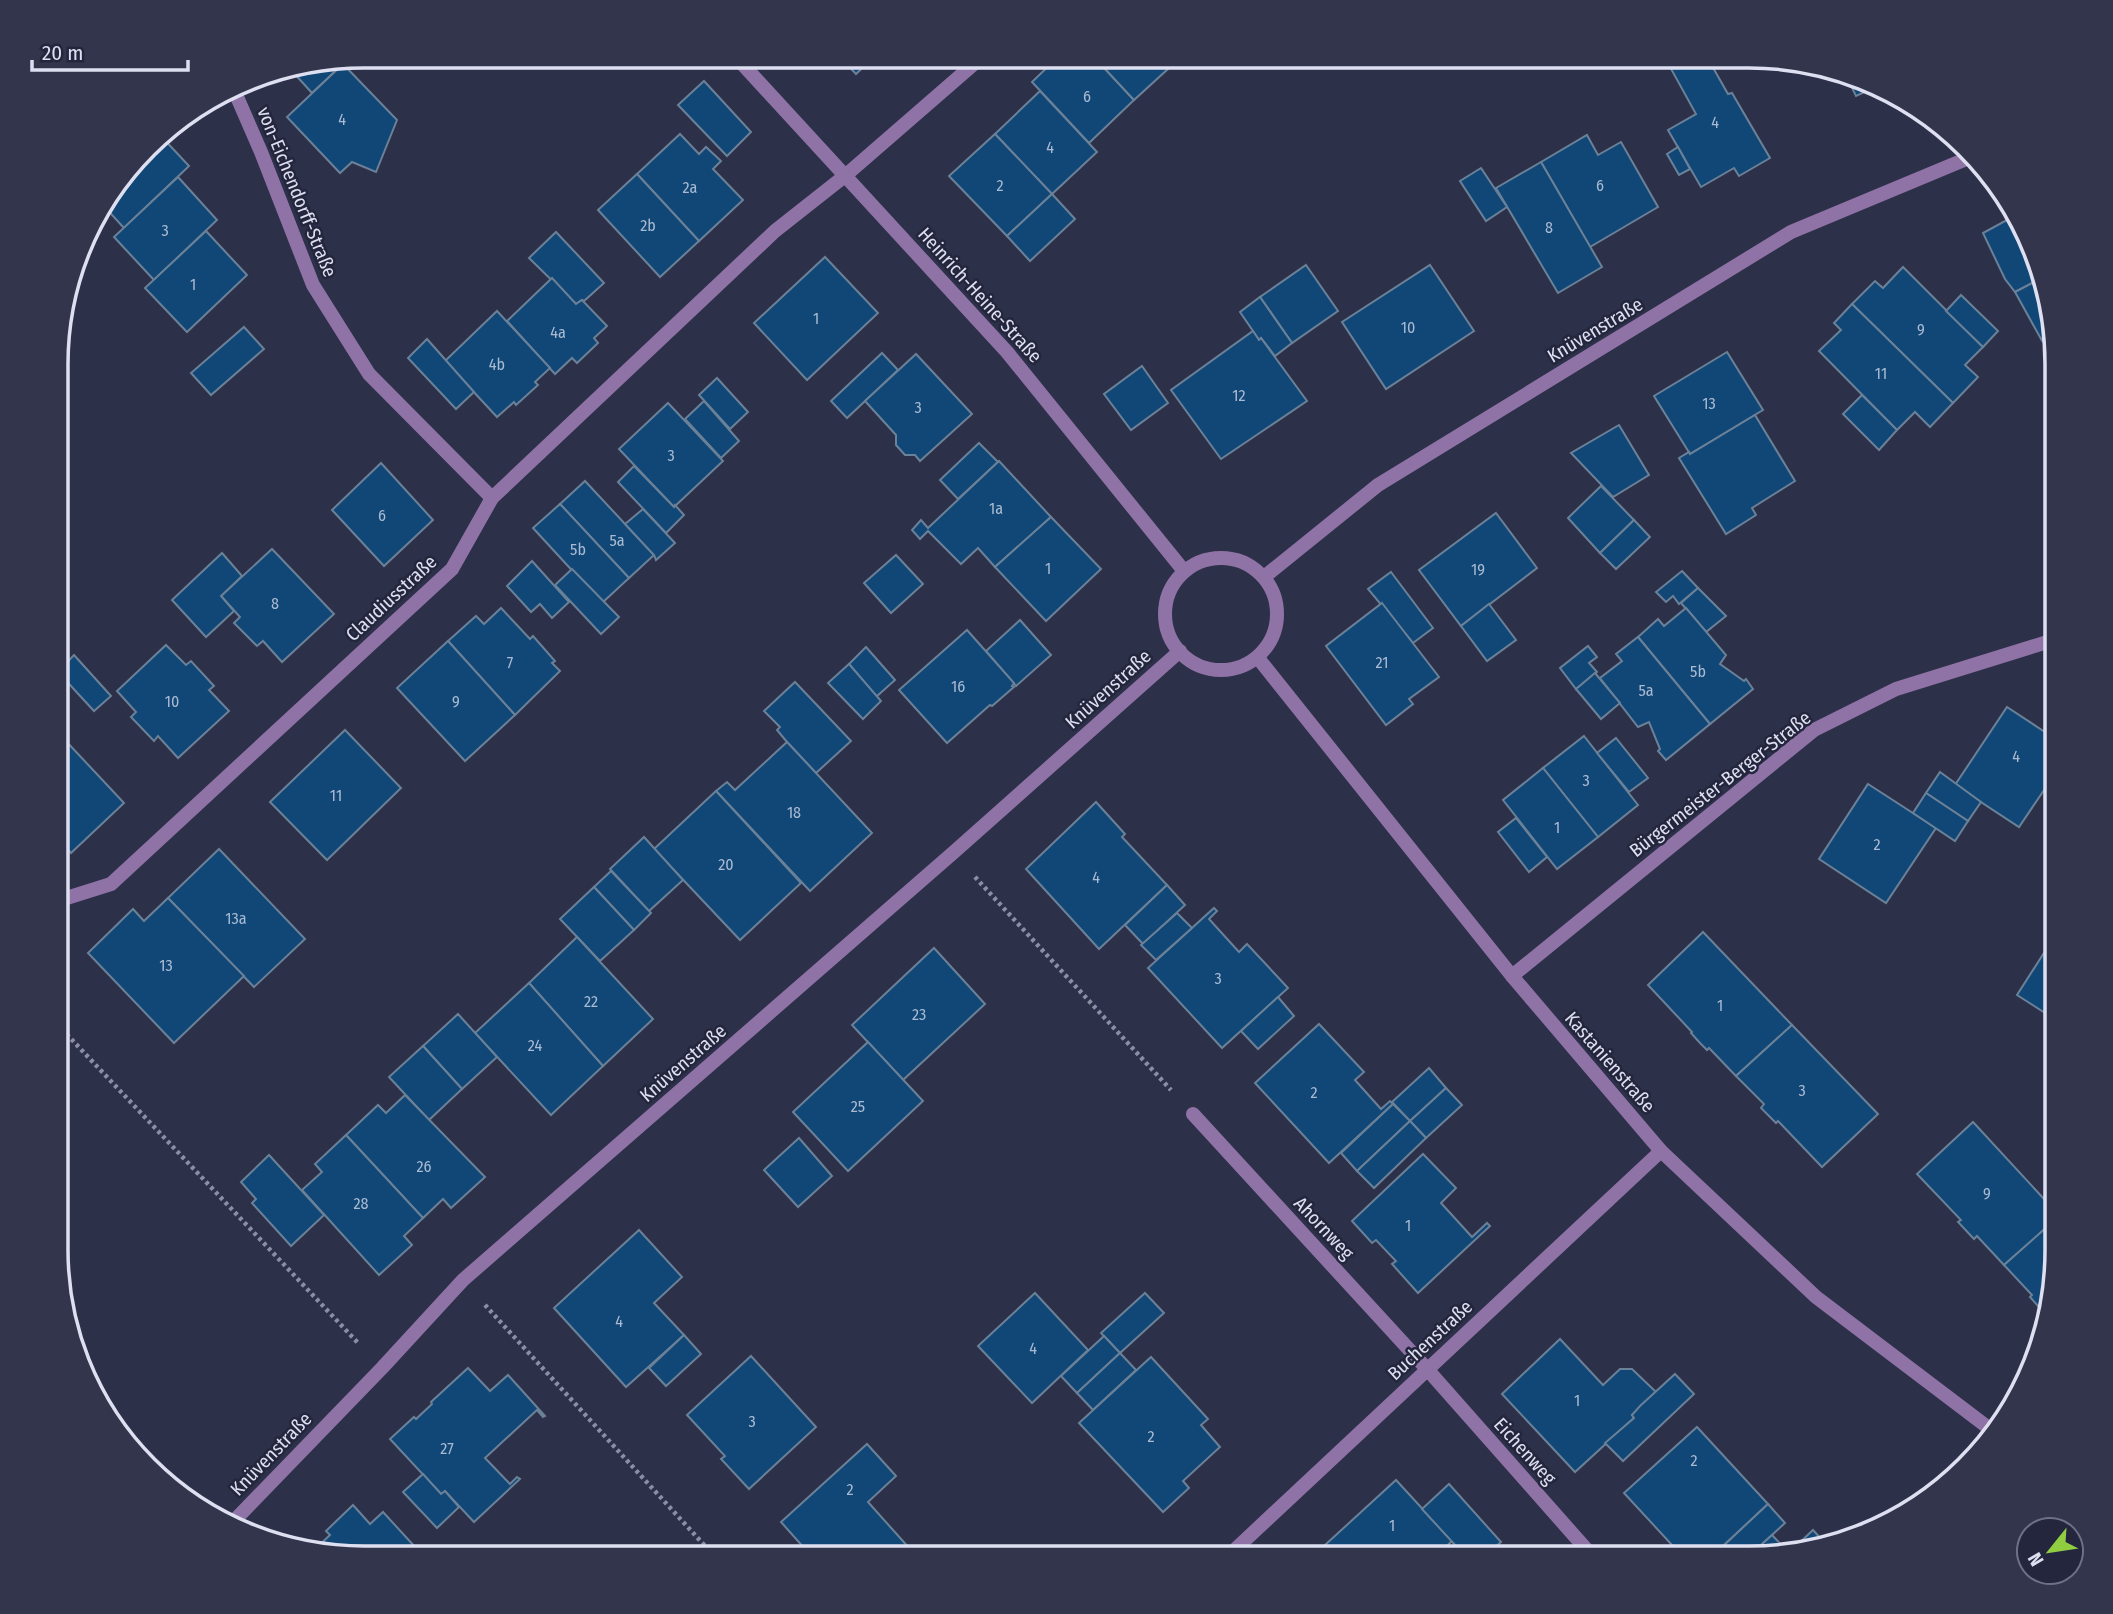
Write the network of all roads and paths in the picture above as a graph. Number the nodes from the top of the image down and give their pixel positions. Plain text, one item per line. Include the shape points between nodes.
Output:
1 (746, 68) edge
2 (969, 68) edge
3 (237, 97) edge
4 (1964, 161) edge
5 (846, 175) junction
6 (492, 498) junction
7 (1184, 571) junction
8 (1264, 577) junction
9 (2045, 643) edge
10 (1180, 651) junction
11 (1258, 658) junction
12 (954, 852) junction
13 (68, 898) edge
14 (1512, 976) junction
15 (68, 1036) edge
16 (1193, 1114) joint
17 (1661, 1151) junction
18 (463, 1280) junction
19 (382, 1368) junction
20 (1427, 1369) junction
21 (1987, 1426) edge
22 (238, 1517) edge
23 (705, 1546) edge
24 (1239, 1546) edge
25 (1583, 1546) edge

1 - 5 street, Heinrich-Heine-Straße
2 - 5 street, Claudiusstraße
3 - 6 street, von-Eichendorff-Straße via 313,285 369,374
4 - 8 street, Knüvenstraße via 1791,232 1378,485
5 - 6 street, Claudiusstraße via 775,231
5 - 7 street, Heinrich-Heine-Straße via 1007,352
6 - 13 street, Claudiusstraße via 452,569 111,884
7 - 8 street via 1207,557 1228,556 1248,563
7 - 10 street via 1164,605 1167,627
8 - 11 street via 1278,620 1272,639
9 - 14 street, Bürgermeister-Berger-Straße via 1896,689 1814,730
10 - 11 street via 1198,666 1218,672 1239,669
10 - 12 street, Knüvenstraße
11 - 14 street, Kastanienstraße
12 - 16 path
12 - 18 street, Knüvenstraße
14 - 17 street, Kastanienstraße
15 - 19 path
16 - 20 street, Ahornweg
17 - 20 street, Buchenstraße
17 - 21 street, Kastanienstraße via 1816,1297
18 - 19 street, Knüvenstraße
18 - 23 path
19 - 22 street, Knüvenstraße
20 - 24 street, Buchenstraße
20 - 25 street, Eichenweg

